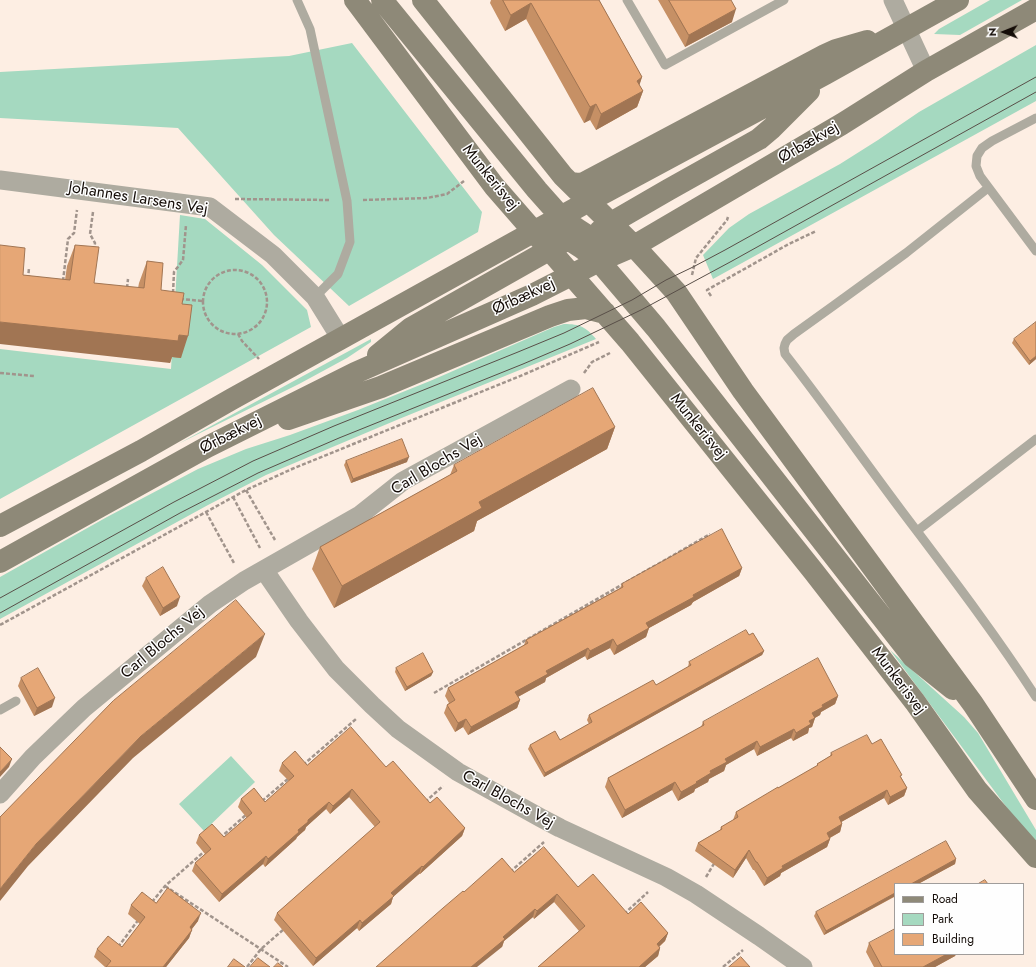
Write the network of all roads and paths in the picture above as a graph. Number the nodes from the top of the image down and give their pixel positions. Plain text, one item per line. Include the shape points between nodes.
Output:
1 (297, 0) edge
2 (355, 0) edge
3 (382, 0) edge
4 (423, 0) edge
5 (627, 0) edge
6 (784, 0) edge
7 (893, 0) edge
8 (958, 0) edge
9 (1036, 9) edge
10 (906, 28) junction
11 (926, 71) junction
12 (825, 74) junction
13 (1036, 118) edge
14 (0, 180) edge
15 (570, 183) junction
16 (735, 187) junction
17 (988, 188) junction
18 (87, 191) junction
19 (589, 201) junction
20 (188, 204) junction
21 (611, 223) junction
22 (816, 231) dead end
23 (534, 232) junction
24 (575, 240) junction
25 (634, 246) junction
26 (1036, 251) edge
27 (94, 256) edge
28 (29, 268) dead end
29 (572, 275) junction
30 (128, 279) dead end
31 (28, 281) edge
32 (63, 281) junction
33 (70, 282) edge
34 (58, 284) edge
35 (127, 293) edge
36 (711, 296) dead end
37 (315, 297) junction
38 (682, 300) junction
39 (203, 301) junction
40 (606, 313) junction
41 (238, 334) junction
42 (626, 337) junction
43 (341, 339) junction
44 (0, 373) edge
45 (355, 373) junction
46 (34, 376) dead end
47 (274, 376) junction
48 (571, 389) joint
49 (1036, 439) edge
50 (207, 447) junction
51 (246, 490) junction
52 (233, 497) junction
53 (206, 512) junction
54 (0, 526) edge
55 (917, 531) junction
56 (710, 534) edge
57 (285, 558) junction
58 (0, 562) edge
59 (264, 570) junction
60 (244, 581) junction
61 (0, 625) edge
62 (434, 693) dead end
63 (1036, 697) edge
64 (16, 701) dead end
65 (973, 704) junction
66 (372, 705) junction
67 (0, 710) edge
68 (301, 767) edge
69 (458, 772) junction
70 (289, 778) edge
71 (0, 794) edge
72 (1036, 799) edge
73 (260, 803) edge
74 (423, 804) edge
75 (254, 808) edge
76 (560, 828) junction
77 (218, 839) edge
78 (206, 850) edge
79 (718, 857) edge
80 (1036, 857) edge
81 (507, 875) edge
82 (666, 877) junction
83 (165, 886) junction
84 (696, 894) junction
85 (150, 904) edge
86 (141, 917) edge
87 (620, 917) edge
88 (284, 928) edge
89 (117, 948) edge
90 (261, 949) junction
91 (247, 967) edge
92 (288, 967) edge
93 (803, 967) edge

1 - 37 lane via 310,29 346,200 350,242 338,274
2 - 23 main road, Munkerisvej via 494,186
3 - 24 main road
4 - 15 main road
5 - 6 lane via 665,65
7 - 10 street
8 - 10 main road, Ørbækvej
9 - 11 main road, Ørbækvej
10 - 11 street
10 - 12 main road, Ørbækvej
10 - 15 main road via 825,55 584,183
11 - 16 main road, Ørbækvej
12 - 19 main road, Ørbækvej
12 - 21 main road via 759,139
13 - 17 lane via 982,148 977,156 976,166
14 - 18 street, Johannes Larsens Vej
15 - 19 main road
16 - 25 main road, Ørbækvej
16 - 38 path via 727,220 696,258 692,274 701,291
17 - 26 lane
17 - 55 lane via 906,253 794,334 787,340 784,348 785,354
18 - 20 street, Johannes Larsens Vej
18 - 27 path via 90,234 95,242
18 - 32 path via 74,233 68,239
19 - 21 main road
19 - 24 main road, Ørbækvej
20 - 37 street, Johannes Larsens Vej via 210,207 273,255
20 - 39 path via 183,260 174,272 173,298
21 - 24 main road
21 - 25 main road
22 - 36 path via 707,290
23 - 24 main road, Ørbækvej
23 - 24 main road, Munkerisvej
23 - 43 main road, Ørbækvej
24 - 25 main road, Ørbækvej
24 - 29 main road, Munkerisvej
24 - 29 main road, Ørbækvej
24 - 45 main road via 411,328
24 - 65 main road via 656,328 913,657
25 - 38 main road
28 - 31 path
29 - 40 main road, Munkerisvej
29 - 45 main road, Ørbækvej
30 - 35 path
32 - 33 path
32 - 34 path
37 - 43 street, Johannes Larsens Vej
38 - 65 main road via 743,391
39 - 41 path via 205,314 210,323 228,333
39 - 41 path via 208,285 214,277 223,272 242,270 259,280 265,289 266,309 256,326
40 - 42 main road, Munkerisvej
40 - 50 main road via 586,308 550,316 381,388
41 - 47 path
42 - 48 path via 592,362
42 - 51 path via 525,374
42 - 80 main road, Munkerisvej via 833,596 915,702 978,790
43 - 47 main road, Ørbækvej
44 - 46 path
45 - 50 main road, Ørbækvej
47 - 54 main road, Ørbækvej
48 - 57 street, Carl Blochs Vej via 403,481 360,515
49 - 55 lane
50 - 58 main road, Ørbækvej
51 - 52 path
51 - 57 path
52 - 53 path
52 - 59 path via 259,546
53 - 60 path
53 - 61 path
55 - 63 lane via 987,624
56 - 62 path
57 - 59 street, Carl Blochs Vej
59 - 60 street, Carl Blochs Vej
59 - 66 street, Carl Blochs Vej via 336,669
60 - 71 street, Carl Blochs Vej via 210,604 84,708 33,757
64 - 67 lane
65 - 72 main road
66 - 68 path
66 - 69 street, Carl Blochs Vej via 398,728
69 - 74 path
69 - 76 street, Carl Blochs Vej
70 - 73 path
75 - 77 path
76 - 81 path
76 - 82 street, Carl Blochs Vej
78 - 83 path
79 - 84 path
82 - 84 street, Carl Blochs Vej
82 - 87 path
83 - 85 path
83 - 90 path
84 - 93 street, Carl Blochs Vej
86 - 89 path
88 - 90 path
90 - 91 path
90 - 92 path

